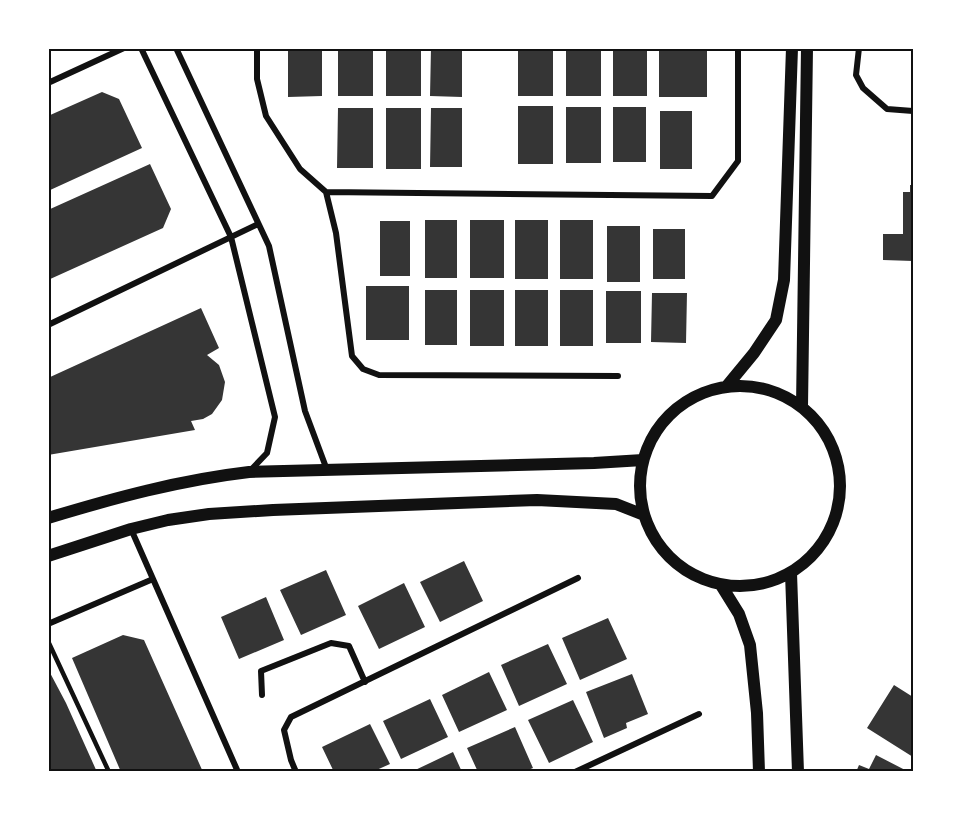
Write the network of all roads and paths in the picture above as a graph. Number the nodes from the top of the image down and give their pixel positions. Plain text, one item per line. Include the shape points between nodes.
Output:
1 (124, 48) edge
2 (141, 48) edge
3 (176, 48) edge
4 (257, 48) edge
5 (738, 48) edge
6 (792, 48) edge
7 (807, 48) edge
8 (859, 48) edge
9 (48, 83) edge
10 (913, 111) edge
11 (326, 192) junction
12 (258, 224) junction
13 (231, 237) junction
14 (48, 325) edge
15 (618, 376) dead end
16 (726, 387) junction
17 (802, 407) junction
18 (643, 460) junction
19 (327, 470) junction
20 (249, 472) junction
21 (644, 515) junction
22 (48, 518) edge
23 (131, 529) junction
24 (48, 556) edge
25 (791, 573) junction
26 (578, 578) dead end
27 (153, 579) junction
28 (721, 585) junction
29 (48, 624) edge
30 (48, 641) edge
31 (365, 682) junction
32 (262, 695) dead end
33 (699, 714) dead end
34 (109, 772) edge
35 (238, 772) edge
36 (296, 772) edge
37 (575, 772) edge
38 (759, 772) edge
39 (798, 772) edge

1 - 9 street
2 - 13 street
3 - 12 street
4 - 11 street via 257,79 266,116 300,169
5 - 11 street via 738,161 712,196
6 - 16 main road via 784,280 776,320
7 - 17 main road
8 - 10 street via 856,75 863,88 886,109
11 - 15 street via 336,233 352,356 363,369 379,375
12 - 13 street
12 - 19 street via 269,246 305,411
13 - 14 street
13 - 20 street via 275,417 267,453
16 - 17 main road via 766,390
16 - 18 main road via 689,400 674,411 660,425
17 - 25 main road via 824,431 837,460 840,493 833,524 816,552
18 - 19 main road
18 - 21 main road via 639,488
19 - 20 main road
20 - 22 main road via 138,492
21 - 23 main road via 616,504 537,500 209,514
21 - 28 main road via 655,540 673,561 695,576
23 - 24 main road
23 - 27 street
25 - 28 main road via 757,585
25 - 39 main road
26 - 31 street
27 - 29 street
27 - 35 street
28 - 38 main road via 739,614 750,645
30 - 34 lane
31 - 32 street via 349,646 331,643 261,671
31 - 36 street via 291,717 284,730
33 - 37 street

